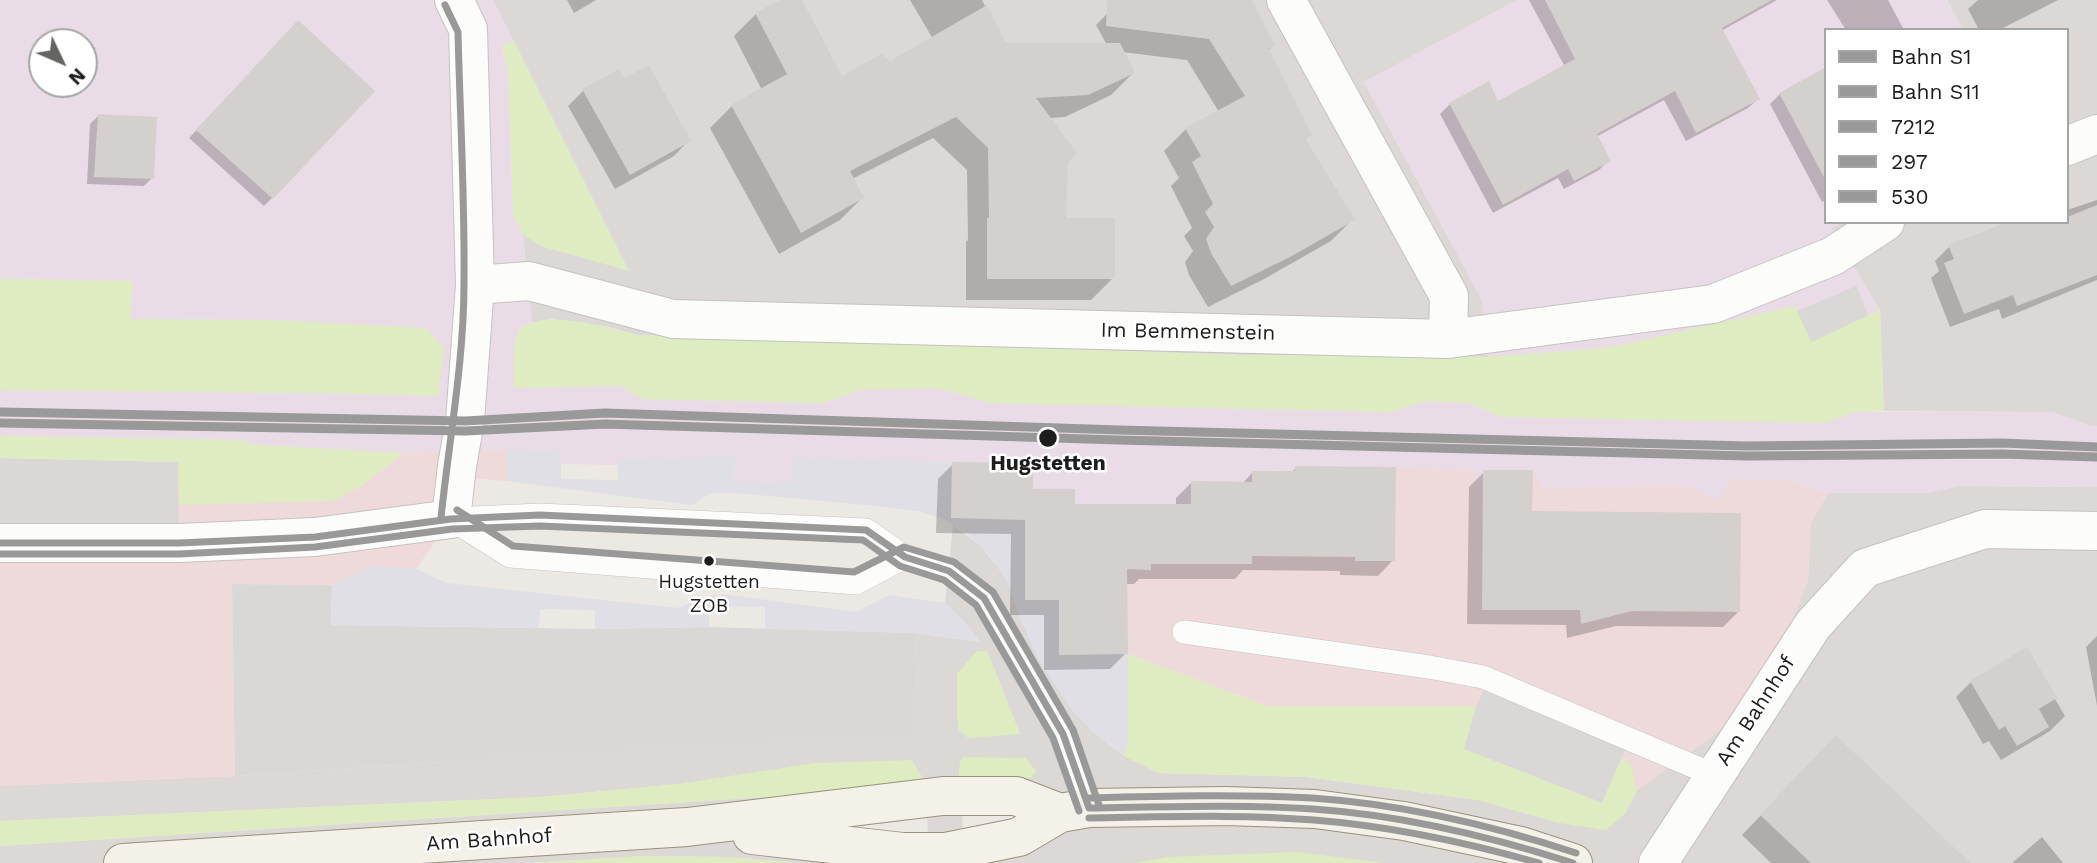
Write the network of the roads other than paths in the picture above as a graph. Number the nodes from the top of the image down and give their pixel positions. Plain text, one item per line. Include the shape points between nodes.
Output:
1 (454, 0) edge
2 (1286, 0) edge
3 (2097, 134) edge
4 (2069, 145) edge
5 (1882, 224) edge
6 (475, 285) junction
7 (1448, 339) junction
8 (451, 519) junction
9 (2097, 531) edge
10 (0, 543) edge
11 (905, 557) junction
12 (1184, 632) dead end
13 (1714, 775) junction
14 (1074, 810) junction
15 (687, 827) junction
16 (123, 863) edge
17 (1573, 863) edge
18 (1658, 863) edge

1 - 6 street via 468,29
2 - 7 street via 1449,296
3 - 4 street
5 - 7 street, Im Bemmenstein via 1833,256 1713,304
6 - 7 street, Im Bemmenstein via 528,281 673,319
6 - 8 street
8 - 10 street via 315,537
8 - 11 lane via 540,515 866,530
8 - 11 lane via 510,556 856,583
9 - 13 street, Am Bahnhof via 1984,529 1865,568 1813,625
11 - 14 lane via 949,571 984,598 1063,734
12 - 13 lane via 1483,677
13 - 18 street, Am Bahnhof
14 - 15 main road, Am Bahnhof via 1016,796 943,796
14 - 15 main road, Am Bahnhof via 1019,837 944,852 903,852
14 - 17 main road, Am Bahnhof via 1315,809 1404,821 1521,846
15 - 16 main road, Am Bahnhof

